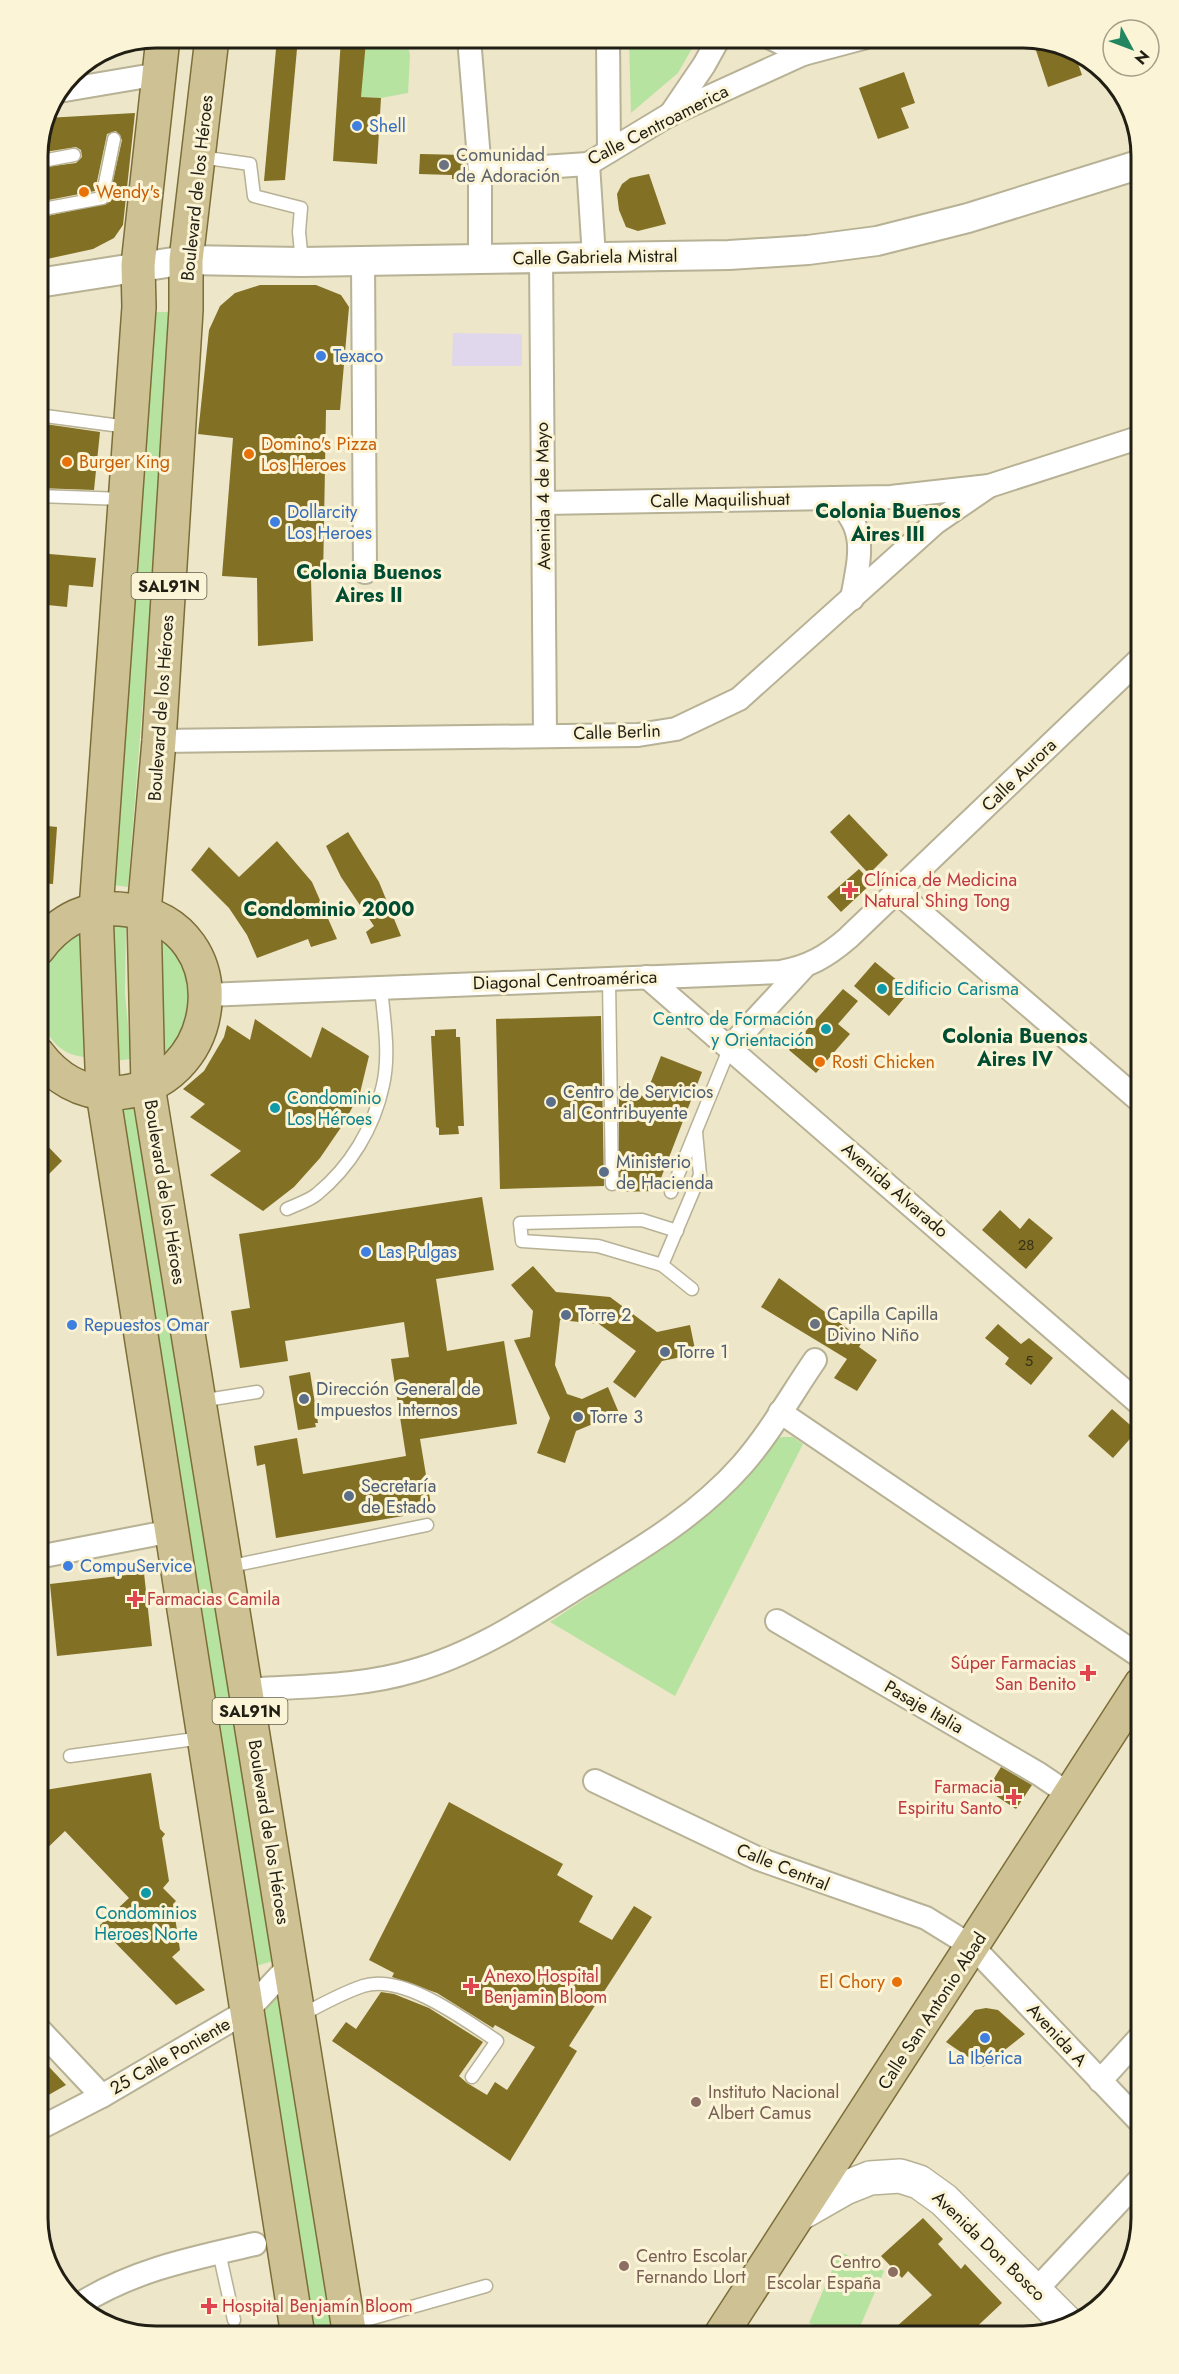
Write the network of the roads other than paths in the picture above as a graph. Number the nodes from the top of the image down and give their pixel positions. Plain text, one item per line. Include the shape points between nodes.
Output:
1 (162, 48) edge
2 (211, 48) edge
3 (470, 48) edge
4 (608, 48) edge
5 (713, 48) edge
6 (791, 48) edge
7 (826, 48) edge
8 (803, 54) junction
9 (159, 74) junction
10 (74, 86) edge
11 (669, 115) junction
12 (114, 139) dead end
13 (609, 151) junction
14 (74, 155) dead end
15 (200, 157) junction
16 (48, 160) edge
17 (588, 164) junction
18 (1131, 167) edge
19 (480, 171) junction
20 (48, 208) edge
21 (594, 257) junction
22 (540, 258) junction
23 (480, 259) junction
24 (186, 260) junction
25 (363, 260) junction
26 (302, 262) junction
27 (138, 265) junction
28 (48, 281) edge
29 (48, 416) edge
30 (129, 427) junction
31 (1131, 441) edge
32 (989, 486) junction
33 (48, 496) edge
34 (833, 498) junction
35 (124, 500) junction
36 (543, 503) junction
37 (364, 572) dead end
38 (852, 599) junction
39 (1131, 669) edge
40 (545, 734) junction
41 (159, 741) junction
42 (897, 892) junction
43 (96, 910) junction
44 (144, 912) junction
45 (48, 935) edge
46 (803, 968) junction
47 (647, 977) junction
48 (609, 979) junction
49 (381, 988) junction
50 (206, 995) junction
51 (730, 1047) junction
52 (48, 1070) edge
53 (148, 1086) junction
54 (103, 1093) junction
55 (1131, 1093) edge
56 (696, 1131) junction
57 (612, 1184) dead end
58 (671, 1192) dead end
59 (287, 1209) dead end
60 (677, 1231) junction
61 (662, 1265) junction
62 (692, 1289) dead end
63 (815, 1360) dead end
64 (257, 1392) dead end
65 (1131, 1395) edge
66 (199, 1401) junction
67 (780, 1412) junction
68 (427, 1525) dead end
69 (172, 1531) junction
70 (48, 1555) edge
71 (225, 1567) junction
72 (777, 1621) dead end
73 (1131, 1650) edge
74 (246, 1690) junction
75 (1131, 1701) edge
76 (204, 1737) junction
77 (70, 1756) dead end
78 (595, 1780) dead end
79 (1070, 1795) junction
80 (973, 1947) junction
81 (294, 1967) junction
82 (247, 2011) junction
83 (298, 2018) junction
84 (48, 2039) edge
85 (1131, 2048) edge
86 (472, 2077) dead end
87 (1100, 2081) junction
88 (102, 2096) junction
89 (1131, 2112) edge
90 (48, 2124) edge
91 (1131, 2190) edge
92 (803, 2212) junction
93 (255, 2244) dead end
94 (219, 2252) junction
95 (486, 2286) dead end
96 (1036, 2290) junction
97 (86, 2300) edge
98 (1063, 2318) edge
99 (234, 2320) dead end
100 (296, 2326) edge
101 (348, 2326) edge
102 (364, 2326) edge
103 (727, 2326) edge

1 - 9 main road, SAL91N
2 - 15 main road, Boulevard de los Héroes / SAL91N
3 - 19 street
4 - 13 street
5 - 11 street
6 - 8 street
7 - 8 street, Calle Centroamerica
8 - 11 street, Calle Centroamerica
9 - 10 street
9 - 27 main road, SAL91N
11 - 13 street, Calle Centroamerica
12 - 20 lane via 102,198
13 - 17 street, Calle Centroamerica
14 - 16 lane
15 - 24 main road, Boulevard de los Héroes / SAL91N
15 - 26 lane via 250,164 254,196 301,208
17 - 19 street, Calle Centroamerica
17 - 21 street
18 - 21 street, Calle Gabriela Mistral via 968,218 877,241 729,255
19 - 23 street
21 - 22 street, Calle Gabriela Mistral
22 - 23 street, Calle Gabriela Mistral
22 - 36 street, Avenida 4 de Mayo
23 - 25 street, Calle Gabriela Mistral
24 - 26 street, Calle Gabriela Mistral
24 - 27 street, Calle Gabriela Mistral
24 - 41 main road, Boulevard de los Héroes / SAL91N
25 - 26 street, Calle Gabriela Mistral
25 - 37 street
27 - 28 street, Calle Gabriela Mistral
27 - 30 main road, SAL91N via 139,307
29 - 30 lane
30 - 35 main road, SAL91N
31 - 32 street, Calle Maquilishuat
32 - 34 street, Calle Maquilishuat via 891,497
32 - 38 street, Calle Berlin via 935,523
33 - 35 lane
34 - 36 street, Calle Maquilishuat
34 - 38 street via 853,520 858,535 860,549
35 - 43 main road, SAL91N
36 - 40 street, Avenida 4 de Mayo
38 - 40 street, Calle Berlin via 756,686 696,722 656,734
39 - 42 street, Calle Aurora
40 - 41 street, Calle Berlin
41 - 44 main road, Boulevard de los Héroes / SAL91N
42 - 46 street, Diagonal Centroamérica via 833,951
42 - 55 street
43 - 44 main road
43 - 45 main road via 68,918
43 - 54 main road, SAL91N
44 - 50 main road via 181,933 195,951
44 - 53 main road, Boulevard de los Héroes / SAL91N
46 - 47 street, Diagonal Centroamérica
46 - 51 street
47 - 48 street, Diagonal Centroamérica
47 - 51 street, Avenida Alvarado
48 - 49 street, Diagonal Centroamérica
48 - 57 lane
49 - 50 street, Diagonal Centroamérica
49 - 59 lane via 386,1042 384,1084 370,1126 348,1162 315,1196
50 - 53 main road via 203,1024 191,1050 172,1071
51 - 56 lane
51 - 65 street, Avenida Alvarado
52 - 54 main road via 87,1090
53 - 54 main road via 126,1093
53 - 66 main road, Boulevard de los Héroes / SAL91N
54 - 69 main road, SAL91N
56 - 58 lane
56 - 60 lane via 701,1169
60 - 61 lane
60 - 61 lane via 642,1220 520,1223 522,1241 598,1246
61 - 62 lane
63 - 67 street
64 - 66 lane
66 - 71 main road, Boulevard de los Héroes / SAL91N
67 - 73 street
67 - 74 street via 742,1465 679,1523 483,1642 446,1660 386,1677
68 - 71 lane
69 - 70 street
69 - 76 main road, SAL91N
71 - 74 main road, Boulevard de los Héroes / SAL91N
72 - 79 street, Pasaje Italia
74 - 81 main road, Boulevard de los Héroes / SAL91N
75 - 79 main road, Calle San Antonio Abad
76 - 77 lane
76 - 82 main road, SAL91N
78 - 80 street, Calle Central via 759,1859 926,1918
79 - 80 main road, Calle San Antonio Abad
80 - 87 street, Avenida A
80 - 92 main road, Calle San Antonio Abad
81 - 82 street, 25 Calle Poniente
81 - 83 main road, Boulevard de los Héroes / SAL91N
82 - 88 street, 25 Calle Poniente
82 - 100 main road, SAL91N
83 - 86 lane via 364,1986 384,1984 437,2002 497,2041
83 - 101 main road, Boulevard de los Héroes / SAL91N
84 - 88 street
85 - 87 street
87 - 89 street, Avenida A
88 - 90 street, 25 Calle Poniente
91 - 96 street
92 - 96 main road, Avenida Don Bosco via 860,2181 880,2176 910,2179 944,2200
92 - 103 main road, Calle San Antonio Abad
93 - 94 street
94 - 97 street via 148,2271
94 - 99 lane
95 - 102 lane
96 - 98 main road, Avenida Don Bosco

